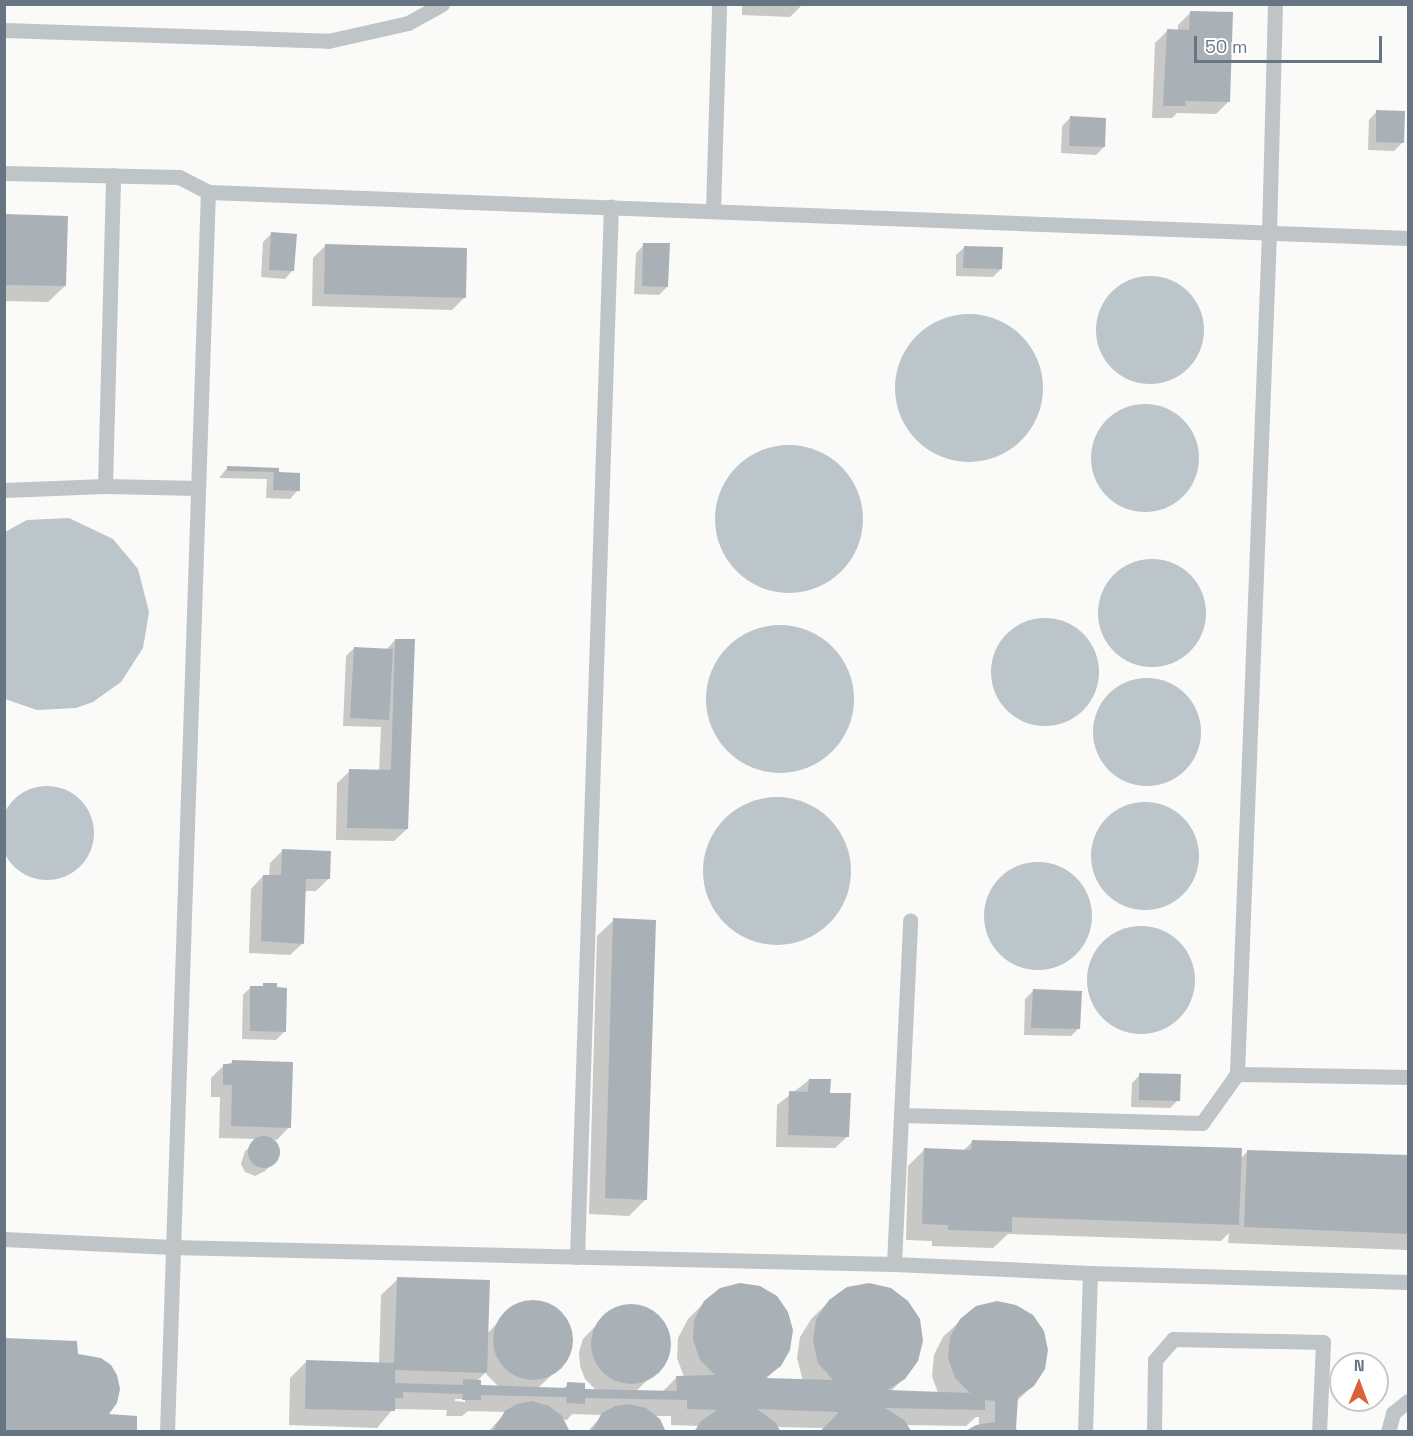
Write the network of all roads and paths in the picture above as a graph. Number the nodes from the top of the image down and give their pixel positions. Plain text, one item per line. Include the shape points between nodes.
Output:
1 (442, 4) edge
2 (719, 4) edge
3 (1275, 4) edge
4 (4, 30) edge
5 (4, 173) edge
6 (113, 175) junction
7 (208, 192) junction
8 (610, 207) junction
9 (713, 211) junction
10 (1269, 233) junction
11 (1408, 238) edge
12 (105, 486) junction
13 (198, 488) junction
14 (4, 490) edge
15 (910, 920) dead end
16 (1237, 1074) junction
17 (1408, 1077) edge
18 (901, 1115) junction
19 (4, 1239) edge
20 (172, 1247) junction
21 (577, 1257) junction
22 (894, 1264) junction
23 (1090, 1274) junction
24 (1408, 1282) edge
25 (1408, 1401) edge
26 (167, 1431) edge
27 (1085, 1431) edge
28 (1154, 1431) edge
29 (1319, 1431) edge
30 (1388, 1431) edge

1 - 4 lane via 408,23 328,41
2 - 9 lane
3 - 10 lane
5 - 6 lane
6 - 7 lane via 180,177
6 - 12 lane
7 - 8 lane
7 - 13 lane
8 - 9 lane
8 - 21 lane
9 - 10 lane
10 - 11 lane
10 - 16 lane
12 - 13 lane
12 - 14 lane
13 - 20 lane
15 - 18 lane
16 - 17 lane
16 - 18 lane via 1202,1123
18 - 22 lane
19 - 20 lane
20 - 21 lane
20 - 26 lane
21 - 22 lane
22 - 23 lane
23 - 24 lane
23 - 27 lane
25 - 30 lane via 1393,1413
28 - 29 lane via 1155,1360 1173,1339 1323,1342

